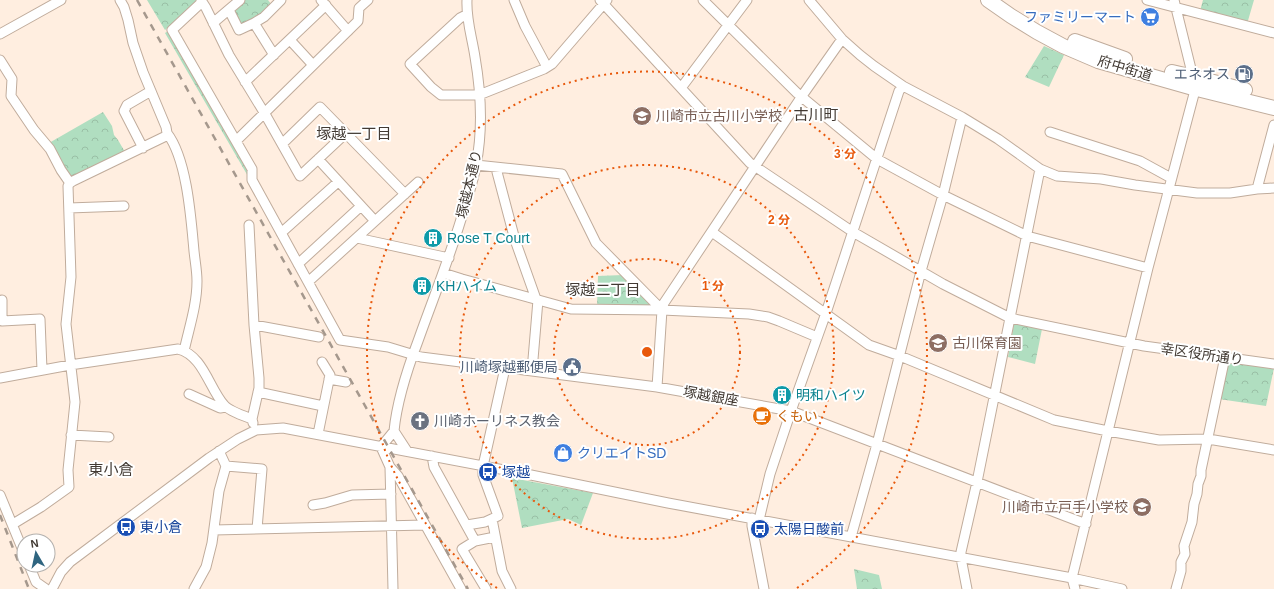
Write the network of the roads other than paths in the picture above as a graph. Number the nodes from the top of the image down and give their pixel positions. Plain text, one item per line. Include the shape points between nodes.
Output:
1 (61, 0) edge
2 (240, 0) edge
3 (368, 0) edge
4 (514, 0) edge
5 (703, 0) edge
6 (747, 0) edge
7 (808, 0) edge
8 (988, 0) edge
9 (1002, 0) edge
10 (1147, 0) edge
11 (201, 1) edge
12 (277, 1) edge
13 (604, 1) edge
14 (324, 3) edge
15 (122, 4) edge
16 (1175, 4) edge
17 (465, 5) edge
18 (229, 10) junction
19 (213, 23) junction
20 (254, 23) junction
21 (728, 25) junction
22 (348, 31) junction
23 (1274, 33) edge
24 (0, 34) edge
25 (842, 39) junction
26 (290, 40) junction
27 (274, 55) junction
28 (0, 61) edge
29 (313, 65) junction
30 (547, 67) junction
31 (245, 82) junction
32 (1193, 82) junction
33 (903, 86) junction
34 (681, 88) junction
35 (151, 92) junction
36 (479, 95) junction
37 (802, 97) junction
38 (1274, 98) edge
39 (1274, 108) edge
40 (265, 114) junction
41 (962, 117) junction
42 (1274, 125) edge
43 (1050, 132) dead end
44 (167, 134) junction
45 (345, 134) junction
46 (236, 141) junction
47 (282, 144) junction
48 (143, 148) junction
49 (318, 159) junction
50 (877, 159) junction
51 (476, 165) junction
52 (755, 167) junction
53 (497, 168) junction
54 (1040, 169) junction
55 (1171, 178) junction
56 (338, 182) junction
57 (418, 182) dead end
58 (70, 183) junction
59 (1274, 188) edge
60 (1168, 189) junction
61 (1257, 189) junction
62 (405, 194) junction
63 (943, 195) junction
64 (124, 206) dead end
65 (361, 206) junction
66 (69, 208) junction
67 (375, 221) junction
68 (249, 225) dead end
69 (712, 232) junction
70 (853, 232) junction
71 (281, 233) junction
72 (1027, 236) junction
73 (357, 238) junction
74 (449, 258) junction
75 (298, 264) junction
76 (1148, 268) junction
77 (921, 272) junction
78 (443, 273) junction
79 (308, 282) junction
80 (2, 300) dead end
81 (537, 300) junction
82 (662, 310) junction
83 (826, 313) junction
84 (1010, 318) junction
85 (254, 325) junction
86 (320, 337) dead end
87 (817, 337) junction
88 (1129, 343) junction
89 (184, 351) junction
90 (413, 354) junction
91 (900, 356) junction
92 (1225, 357) junction
93 (322, 362) dead end
94 (1274, 364) edge
95 (70, 365) junction
96 (505, 368) junction
97 (42, 370) junction
98 (532, 371) junction
99 (0, 378) edge
100 (329, 379) junction
101 (346, 382) dead end
102 (657, 387) junction
103 (258, 392) junction
104 (189, 394) dead end
105 (995, 396) junction
106 (323, 406) junction
107 (226, 407) junction
108 (791, 411) junction
109 (252, 419) junction
110 (256, 430) junction
111 (394, 431) junction
112 (1108, 432) junction
113 (318, 434) junction
114 (71, 435) junction
115 (109, 437) dead end
116 (1208, 439) junction
117 (877, 444) junction
118 (381, 447) junction
119 (1274, 450) edge
120 (219, 451) junction
121 (407, 451) junction
122 (432, 456) junction
123 (226, 466) junction
124 (483, 466) junction
125 (390, 467) junction
126 (977, 482) junction
127 (0, 494) edge
128 (391, 494) junction
129 (313, 505) dead end
130 (492, 519) junction
131 (755, 519) junction
132 (13, 524) junction
133 (1086, 524) junction
134 (425, 525) junction
135 (467, 525) junction
136 (392, 526) junction
137 (257, 529) junction
138 (214, 530) junction
139 (17, 533) edge
140 (495, 537) junction
141 (851, 537) junction
142 (475, 541) junction
143 (961, 558) junction
144 (32, 573) edge
145 (1072, 578) junction
146 (37, 586) edge
147 (46, 589) edge
148 (52, 589) edge
149 (194, 589) edge
150 (393, 589) edge
151 (461, 589) edge
152 (486, 589) edge
153 (511, 589) edge
154 (764, 589) edge
155 (967, 589) edge
156 (1075, 589) edge
157 (1122, 589) edge
158 (1176, 589) edge

1 - 24 street
2 - 18 street
3 - 22 street via 359,8 358,21
4 - 30 street
5 - 21 street
6 - 21 street
7 - 25 street
8 - 32 highway, 府中街道 via 1063,46 1098,61
9 - 32 highway, 府中街道 via 1041,25 1068,38
10 - 16 street
11 - 19 street
11 - 46 street via 172,30
12 - 20 street via 264,17
13 - 30 street
13 - 34 street, 幸区役所通り
14 - 22 street
14 - 26 street
15 - 35 street
16 - 23 street
16 - 32 street
17 - 36 street, 塚越本通り via 475,55
17 - 36 street via 460,18 410,64 441,95
18 - 19 street
18 - 20 street via 239,30
19 - 31 street
20 - 27 street
21 - 34 street
21 - 37 street
22 - 29 street
25 - 33 street
25 - 37 street
26 - 27 street
26 - 29 street
27 - 31 street
28 - 58 street via 12,80 10,96 50,149
29 - 40 street
30 - 36 street
31 - 40 street
32 - 38 highway, 府中街道 via 1206,80
32 - 39 highway, 府中街道
32 - 55 street via 1194,94
33 - 41 street
33 - 50 street via 899,91
34 - 52 street, 幸区役所通り
35 - 44 street
35 - 48 street via 127,105 124,111
36 - 51 street, 塚越本通り via 481,132
37 - 50 street
37 - 52 street
40 - 46 street
40 - 47 street
41 - 54 street
41 - 63 street
42 - 61 street
43 - 55 street via 1140,161
44 - 48 street
44 - 89 street via 173,140 185,177 197,282 194,309
45 - 47 street via 320,107
45 - 49 street
45 - 62 street
46 - 71 street via 252,169 252,180
47 - 49 street via 300,176
48 - 58 street
49 - 56 street
50 - 63 street
50 - 70 street
51 - 53 street
51 - 74 street, 塚越本通り
52 - 69 street
52 - 70 street, 幸区役所通り
53 - 81 street via 514,240
53 - 82 street via 562,174 596,243
54 - 60 street via 1056,176 1101,179
54 - 72 street
55 - 60 street
56 - 65 street
56 - 71 street
57 - 62 street
58 - 66 street
59 - 61 street
60 - 61 street via 1198,193 1230,193
60 - 76 street
62 - 67 street
63 - 72 street
63 - 77 street
64 - 66 street
65 - 67 street
65 - 75 street
66 - 95 street via 71,277 66,324
67 - 73 street
68 - 85 street
69 - 82 street via 664,303
69 - 83 street
70 - 77 street, 幸区役所通り
70 - 83 street
71 - 75 street
72 - 76 street
72 - 84 street
73 - 74 street
73 - 79 street
74 - 78 street, 塚越本通り
75 - 79 street
76 - 88 street
77 - 84 street, 幸区役所通り
77 - 91 street
78 - 81 street
78 - 90 street, 塚越本通り
79 - 90 street, 塚越銀座 via 340,340 388,347
80 - 97 street via 2,321 40,319
81 - 82 street via 571,309
81 - 98 street
82 - 87 street via 768,317
82 - 102 street
83 - 87 street
83 - 91 street via 869,344
84 - 88 street, 幸区役所通り
84 - 105 street
85 - 86 street
85 - 103 street
87 - 108 street
88 - 92 street, 幸区役所通り
88 - 112 street
89 - 95 street via 178,349
89 - 107 street via 196,358
90 - 96 street, 塚越銀座
90 - 111 street, 塚越本通り via 400,394
91 - 105 street
91 - 117 street
92 - 94 street, 幸区役所通り
92 - 116 street
93 - 100 street via 330,375
95 - 97 street
95 - 114 street via 75,402
96 - 98 street, 塚越銀座
96 - 124 street
97 - 99 street
98 - 102 street, 塚越銀座
100 - 101 street
100 - 106 street
102 - 108 street, 塚越銀座
103 - 106 street
103 - 109 street
104 - 107 street via 220,408
105 - 112 street via 1054,420
105 - 126 street
106 - 113 street
107 - 109 street
108 - 117 street, 塚越銀座
108 - 131 street
109 - 110 street
110 - 113 street via 283,428
110 - 120 street
111 - 118 street
111 - 121 street
112 - 116 street via 1158,440
112 - 133 street
113 - 118 street
114 - 115 street
114 - 132 street via 69,487 41,508
116 - 119 street
116 - 158 street
117 - 126 street, 塚越銀座
117 - 141 street
118 - 121 street
118 - 125 street
120 - 123 street
120 - 148 street via 70,562
121 - 122 street
122 - 124 street
122 - 135 street via 434,467
123 - 137 street via 262,469
123 - 138 street via 219,491
124 - 130 street via 483,475 498,516
124 - 131 street
125 - 128 street
125 - 134 street via 398,476
126 - 133 street, 塚越銀座
126 - 143 street
127 - 132 street
128 - 129 street via 352,495
128 - 136 street
130 - 135 street
130 - 140 street
131 - 141 street
131 - 154 street via 752,526
132 - 139 street
133 - 145 street
134 - 136 street
134 - 151 street
135 - 142 street
136 - 137 street
136 - 150 street
137 - 138 street
138 - 149 street via 206,567
140 - 142 street
140 - 153 street via 502,571
141 - 143 street
142 - 152 street via 462,548
143 - 145 street
143 - 155 street
144 - 146 street
145 - 156 street
145 - 157 street
146 - 147 street

